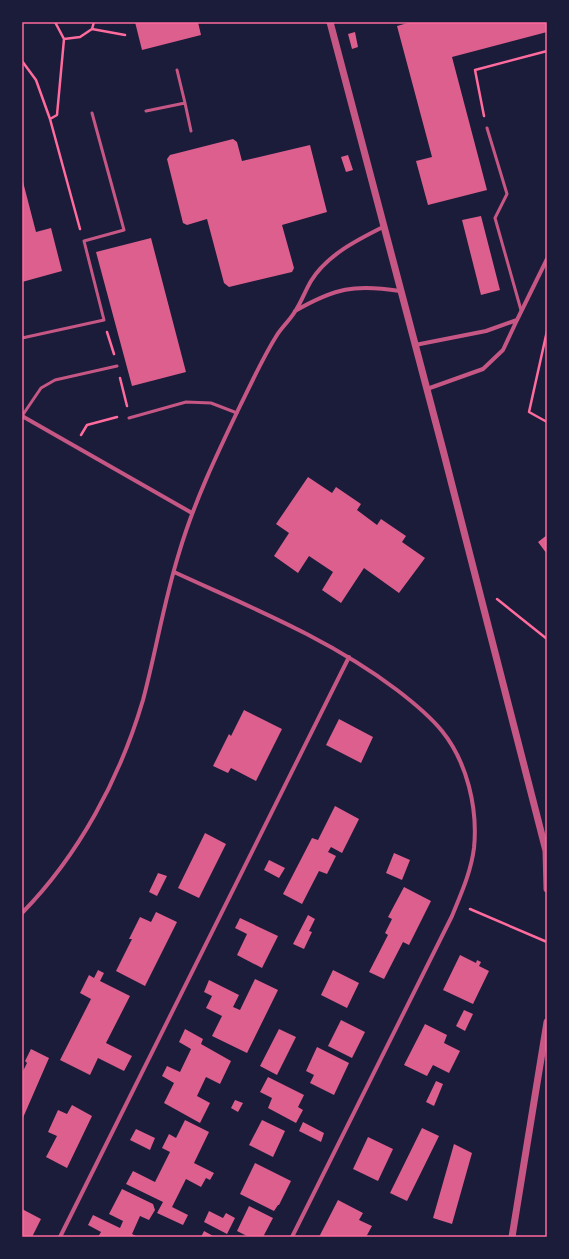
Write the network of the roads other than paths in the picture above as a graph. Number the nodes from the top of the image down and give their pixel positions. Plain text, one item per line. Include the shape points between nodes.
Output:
1 (330, 22) edge
2 (178, 70) dead end
3 (185, 103) junction
4 (146, 111) dead end
5 (92, 113) dead end
6 (487, 128) road end
7 (191, 131) dead end
8 (383, 227) junction
9 (547, 259) edge
10 (400, 291) junction
11 (521, 310) junction
12 (295, 312) junction
13 (516, 320) junction
14 (22, 338) edge
15 (415, 345) junction
16 (117, 366) dead end
17 (426, 389) junction
18 (237, 413) junction
19 (22, 416) edge
20 (129, 418) road end
21 (192, 513) junction
22 (174, 572) junction
23 (349, 657) junction
24 (547, 888) edge
25 (22, 913) edge
26 (547, 1022) edge
27 (60, 1237) edge
28 (292, 1237) edge
29 (512, 1237) edge

1 - 8 street
2 - 3 lane
3 - 4 lane
3 - 7 lane
5 - 14 lane via 124,230 84,241 104,320
6 - 11 lane via 506,194 495,218
8 - 10 street
8 - 12 street via 348,246 331,259 312,280
9 - 11 street
10 - 12 street via 381,288 344,289 322,296
10 - 15 street
11 - 13 street
12 - 18 street via 278,335
13 - 15 street via 486,331
13 - 17 street via 503,350 483,369
15 - 17 street
16 - 19 lane via 55,380 41,388
17 - 24 street via 546,851
18 - 20 lane via 211,403 186,402
18 - 21 street
19 - 21 street
21 - 22 street
22 - 23 street via 291,626
22 - 25 street via 142,701 121,759 82,838
23 - 27 street
23 - 28 street via 420,707 452,745 461,762 474,808 474,847 472,864 452,916
26 - 29 street

